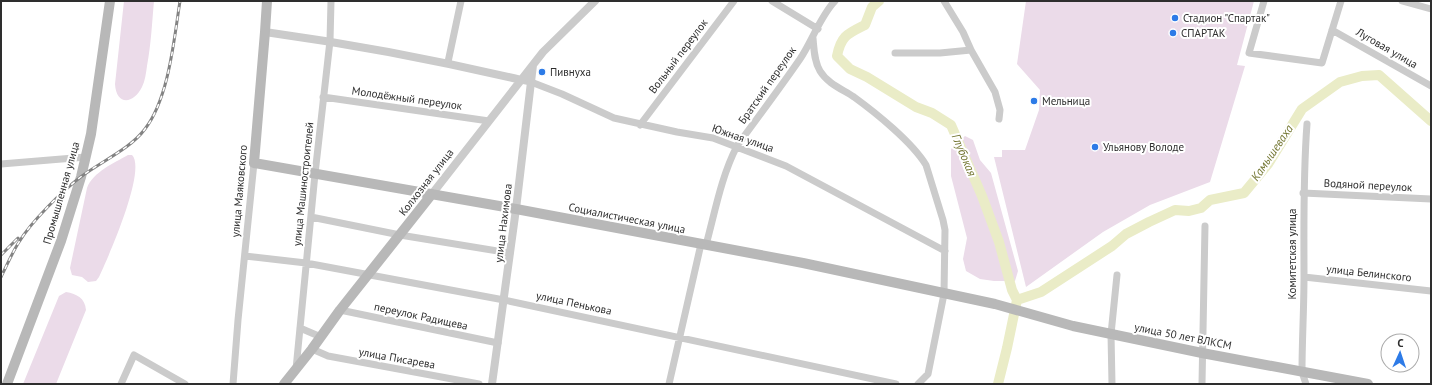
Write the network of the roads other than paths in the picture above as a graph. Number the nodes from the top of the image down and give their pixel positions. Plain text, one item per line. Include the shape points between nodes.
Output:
1 (110, 1) edge
2 (266, 1) edge
3 (331, 1) edge
4 (461, 1) edge
5 (595, 1) edge
6 (734, 1) edge
7 (772, 1) edge
8 (835, 1) edge
9 (944, 1) edge
10 (1264, 1) edge
11 (1341, 1) edge
12 (1402, 1) edge
13 (828, 4) edge
14 (1431, 9) edge
15 (818, 29) junction
16 (1332, 30) junction
17 (265, 32) junction
18 (813, 38) junction
19 (330, 41) junction
20 (971, 50) junction
21 (895, 52) dead end
22 (448, 62) junction
23 (533, 65) junction
24 (521, 80) junction
25 (531, 82) junction
26 (1431, 86) edge
27 (323, 97) junction
28 (999, 119) dead end
29 (489, 121) junction
30 (640, 124) junction
31 (1307, 124) dead end
32 (737, 146) junction
33 (86, 157) junction
34 (254, 163) junction
35 (1, 164) edge
36 (315, 174) junction
37 (1303, 193) junction
38 (432, 194) junction
39 (1431, 199) edge
40 (516, 210) junction
41 (311, 217) junction
42 (1204, 226) dead end
43 (400, 235) junction
44 (703, 245) junction
45 (945, 251) junction
46 (510, 253) junction
47 (245, 256) junction
48 (306, 263) junction
49 (369, 274) junction
50 (1117, 275) dead end
51 (1304, 277) junction
52 (1431, 291) edge
53 (944, 294) junction
54 (504, 300) junction
55 (995, 304) joint
56 (340, 310) junction
57 (300, 328) junction
58 (1111, 334) junction
59 (321, 337) junction
60 (680, 337) junction
61 (498, 343) junction
62 (312, 349) junction
63 (1202, 353) junction
64 (296, 370) junction
65 (1302, 372) junction
66 (7, 384) edge
67 (121, 384) edge
68 (185, 384) edge
69 (233, 384) edge
70 (284, 384) edge
71 (479, 384) edge
72 (492, 384) edge
73 (669, 384) edge
74 (896, 384) edge
75 (918, 384) edge
76 (1112, 384) edge
77 (1202, 384) edge
78 (1306, 384) edge
79 (1368, 384) edge

1 - 33 main road, Промышленная улица
2 - 17 main road, улица Маяковского
3 - 19 street, улица Машиностроителей
4 - 22 street
5 - 23 street, Колхозная улица
6 - 30 street, Вольный переулок
7 - 15 street
8 - 13 street, Братский переулок
9 - 20 street
10 - 16 street via 1250,53 1322,63
11 - 16 street
12 - 14 street
13 - 15 street, Братский переулок
15 - 18 street, Братский переулок
16 - 26 street, Луговая улица
17 - 19 street
17 - 34 main road, улица Маяковского
18 - 32 street, Братский переулок
18 - 45 street via 816,63 826,79 896,132 926,165 943,220
19 - 22 street
19 - 27 street, улица Машиностроителей
20 - 21 street via 940,53
20 - 28 street via 995,92 1000,110
22 - 24 street
23 - 24 street, Колхозная улица
23 - 25 street, улица Нахимова
24 - 25 street, Южная улица
24 - 29 street, Колхозная улица
25 - 30 street, Южная улица via 614,118
25 - 40 street, улица Нахимова
27 - 29 street, Молодёжный переулок
27 - 36 street, улица Машиностроителей
29 - 38 street, Колхозная улица
30 - 32 street, Южная улица via 713,138
31 - 37 street, Комитетская улица
32 - 44 street, Братский переулок
32 - 45 street, Южная улица via 786,166
33 - 35 street
33 - 66 main road, Промышленная улица via 60,241
34 - 36 main road, Социалистическая улица
34 - 47 street, улица Маяковского
36 - 38 main road, Социалистическая улица
36 - 41 street, улица Машиностроителей
37 - 39 street, Водяной переулок
37 - 51 street, Комитетская улица
38 - 40 main road, Социалистическая улица
38 - 43 main road, Колхозная улица
40 - 44 main road, Социалистическая улица
40 - 46 street, улица Нахимова
41 - 43 street
41 - 48 street, улица Машиностроителей
42 - 63 street
43 - 46 street
43 - 49 main road, Колхозная улица
44 - 53 main road, Социалистическая улица via 803,263
44 - 60 street, Братский переулок
45 - 53 street
46 - 54 street, улица Нахимова
47 - 48 street, улица Пенькова
47 - 69 street, улица Маяковского
48 - 49 street, улица Пенькова
48 - 57 street, улица Машиностроителей
49 - 54 street, улица Пенькова
49 - 56 main road, Колхозная улица
50 - 58 street
51 - 52 street, улица Белинского
51 - 65 street, Комитетская улица
53 - 55 main road, Социалистическая улица
53 - 75 street via 928,374
54 - 60 street, улица Пенькова
54 - 61 street, улица Нахимова
55 - 58 main road, улица 50 лет ВЛКСМ
56 - 59 main road, Колхозная улица
56 - 61 street, переулок Радищева
57 - 59 street
57 - 64 street, улица Машиностроителей
58 - 63 main road, улица 50 лет ВЛКСМ
58 - 76 street
59 - 62 main road, Колхозная улица
60 - 73 street, Братский переулок
60 - 74 street, улица Пенькова
61 - 72 street, улица Нахимова
62 - 64 main road, Колхозная улица
62 - 71 street, улица Писарева via 328,356
63 - 65 main road, улица 50 лет ВЛКСМ
63 - 77 street
64 - 70 main road, Колхозная улица
65 - 78 street, Комитетская улица
65 - 79 main road, улица 50 лет ВЛКСМ
67 - 68 street via 134,355

